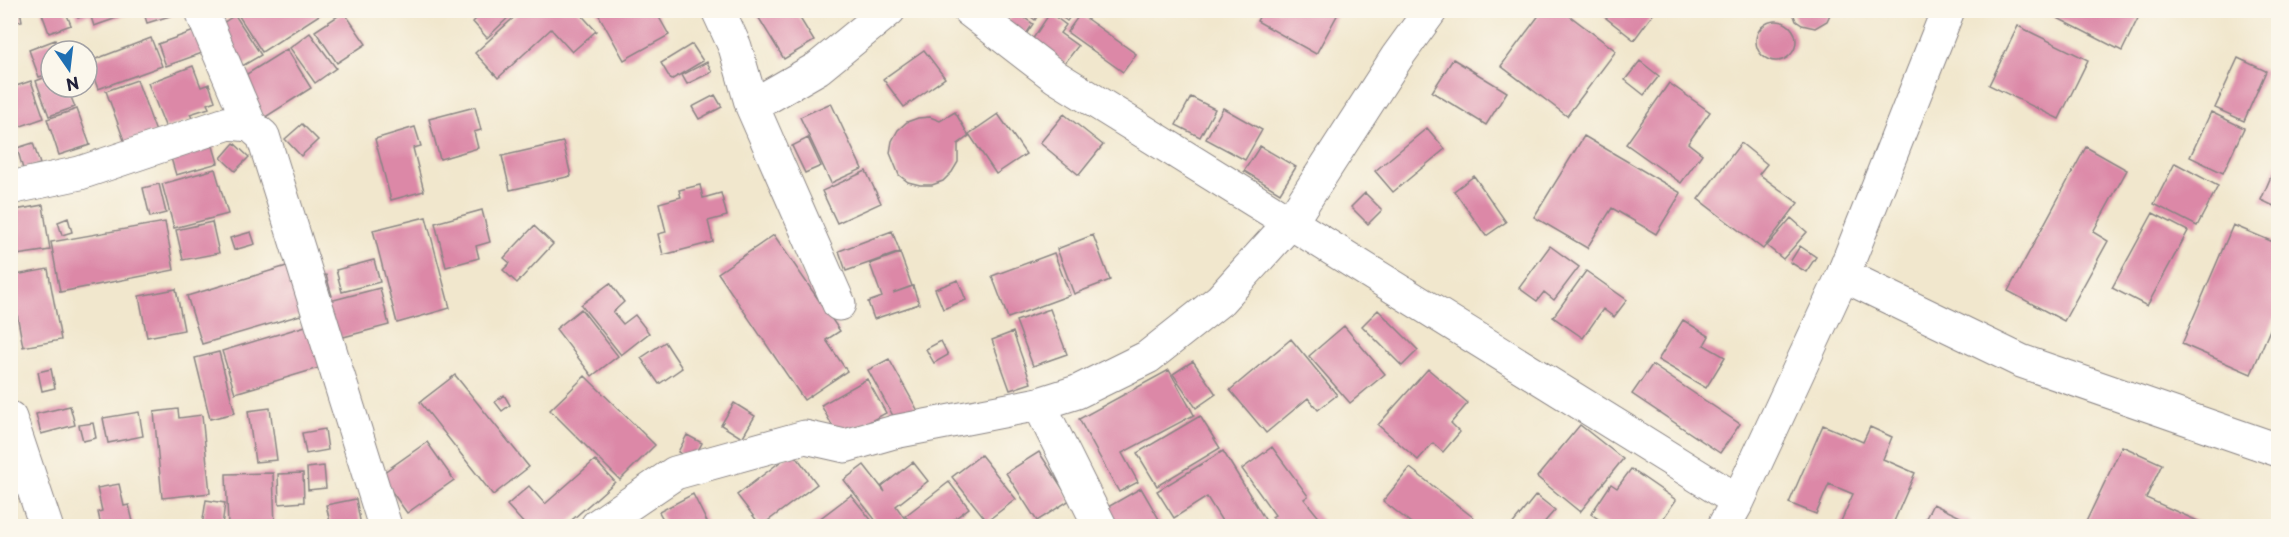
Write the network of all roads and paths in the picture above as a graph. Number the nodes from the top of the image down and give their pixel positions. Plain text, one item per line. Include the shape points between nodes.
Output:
1 (208, 10) edge
2 (718, 10) edge
3 (889, 10) edge
4 (969, 10) edge
5 (1431, 10) edge
6 (1948, 10) edge
7 (752, 106) junction
8 (250, 124) junction
9 (10, 188) edge
10 (1290, 223) junction
11 (1843, 275) junction
12 (839, 304) dead end
13 (1039, 404) junction
14 (10, 418) edge
15 (2278, 450) edge
16 (1731, 514) edge
17 (46, 526) edge
18 (385, 526) edge
19 (597, 526) edge
20 (1100, 526) edge

1 - 8 street via 204,17
2 - 7 street via 735,47
3 - 7 street via 818,68
4 - 10 street via 1056,77
5 - 10 street
6 - 11 street
7 - 12 street
8 - 9 street via 230,123 80,173
8 - 18 street via 263,136
10 - 13 street via 1220,300 1148,357 1077,392
10 - 16 street
11 - 15 street via 2020,361
11 - 16 street
13 - 19 street via 894,432 845,446 805,437 756,449 675,473
13 - 20 street
14 - 17 street

